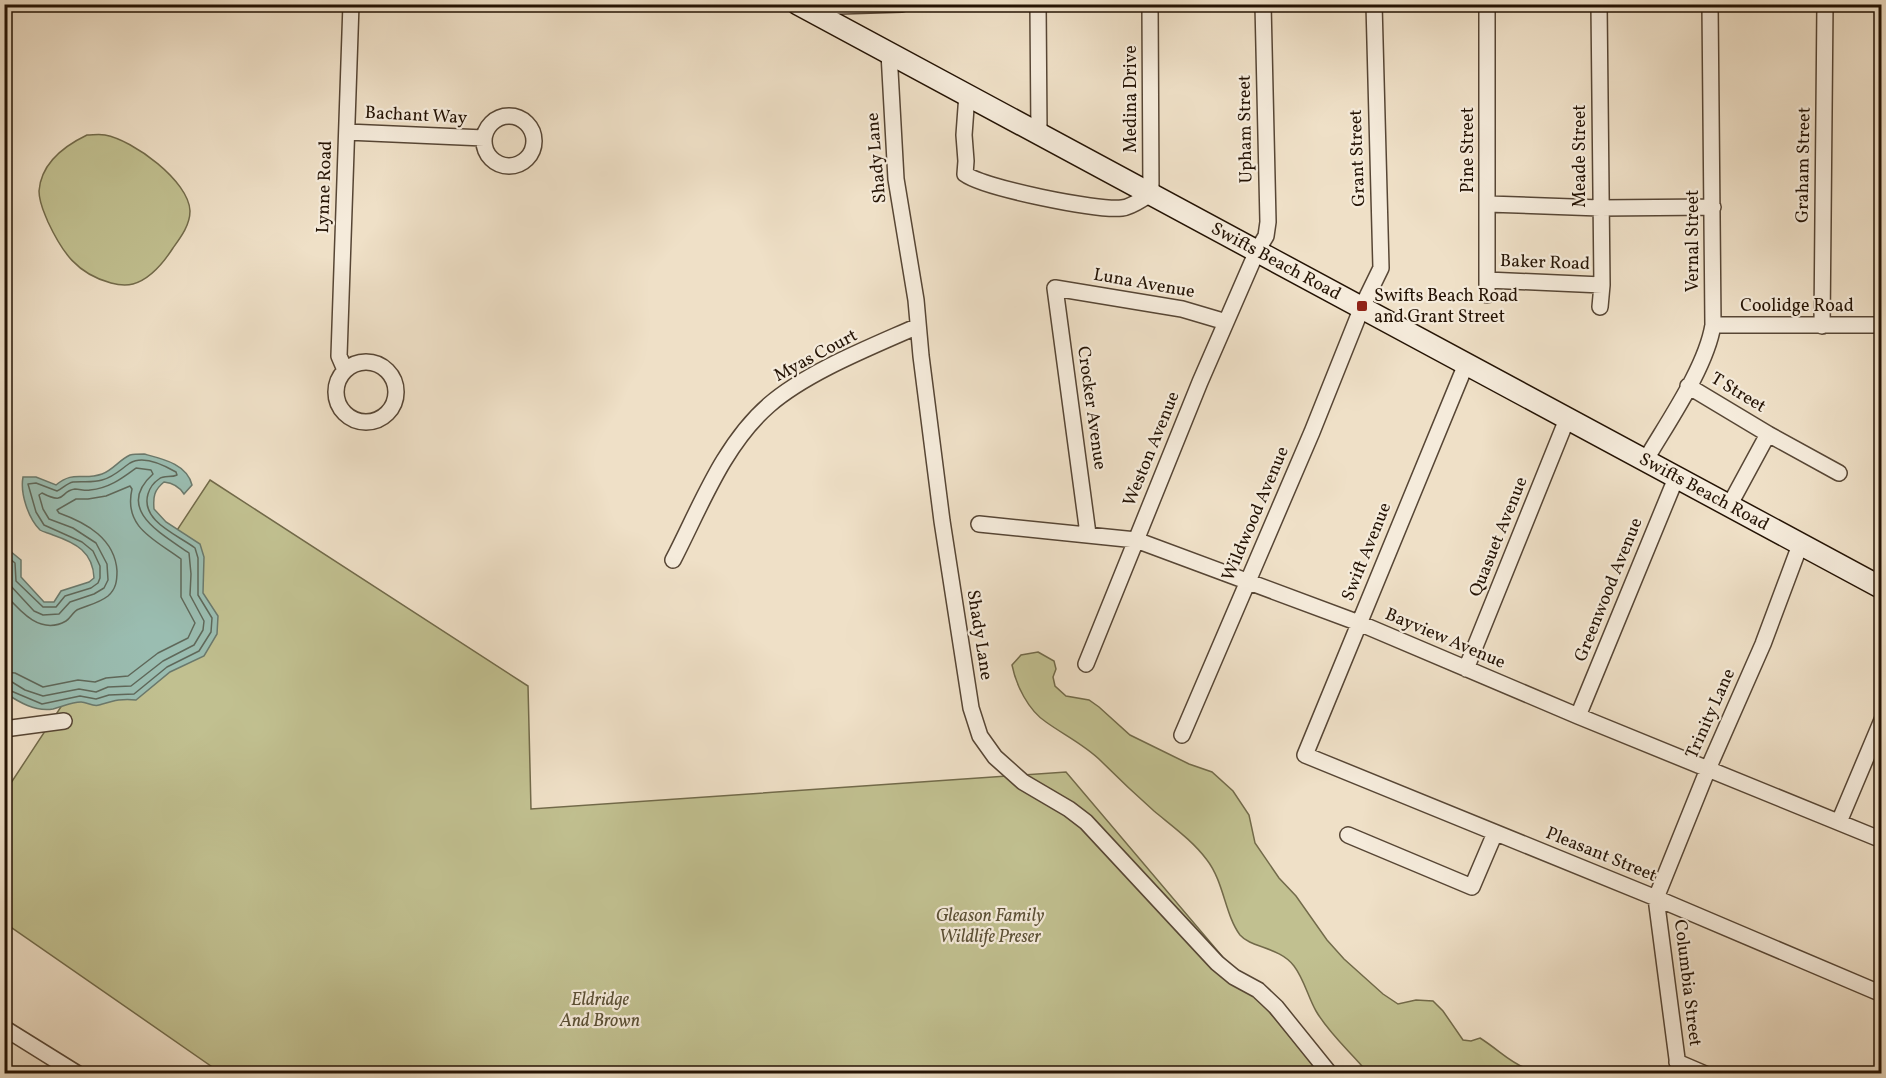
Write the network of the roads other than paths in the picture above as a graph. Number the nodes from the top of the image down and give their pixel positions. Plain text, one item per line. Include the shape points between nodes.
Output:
1 (351, 4) edge
2 (902, 4) edge
3 (1038, 4) edge
4 (1150, 4) edge
5 (1263, 4) edge
6 (1374, 4) edge
7 (1487, 4) edge
8 (1599, 4) edge
9 (1710, 4) edge
10 (1825, 4) edge
11 (802, 6) edge
12 (889, 52) junction
13 (967, 94) junction
14 (346, 132) junction
15 (1039, 133) junction
16 (484, 138) dead end
17 (1151, 194) junction
18 (1488, 204) junction
19 (1713, 207) junction
20 (1600, 208) junction
21 (1257, 251) junction
22 (1602, 285) junction
23 (1055, 288) joint
24 (1487, 288) joint
25 (1362, 307) junction
26 (1600, 307) dead end
27 (1226, 322) junction
28 (1713, 325) junction
29 (1881, 325) edge
30 (918, 326) junction
31 (1822, 326) junction
32 (1466, 363) junction
33 (345, 370) junction
34 (1688, 386) junction
35 (1567, 419) junction
36 (1768, 434) junction
37 (1645, 461) junction
38 (1839, 473) dead end
39 (1676, 478) junction
40 (1729, 506) junction
41 (979, 524) dead end
42 (1088, 534) junction
43 (1136, 540) junction
44 (1800, 545) junction
45 (673, 560) dead end
46 (1249, 581) junction
47 (1881, 588) edge
48 (1359, 623) junction
49 (1086, 664) dead end
50 (1466, 669) junction
51 (1578, 716) junction
52 (1881, 720) edge
53 (64, 721) dead end
54 (4, 729) edge
55 (1182, 735) dead end
56 (1305, 755) joint
57 (1708, 769) junction
58 (1839, 822) junction
59 (1495, 833) junction
60 (1348, 835) dead end
61 (1881, 840) edge
62 (1656, 898) junction
63 (1881, 994) edge
64 (4, 1028) edge
65 (1678, 1068) edge
66 (78, 1074) edge
67 (1330, 1074) edge
68 (1705, 1074) edge

1 - 14 street, Lynne Road
2 - 11 street
3 - 15 street
4 - 17 street, Medina Drive
5 - 21 street, Upham Street via 1268,222 1266,236
6 - 25 street, Grant Street via 1380,268
7 - 18 street, Pine Street
8 - 20 street, Meade Street
9 - 19 street, Vernal Street
10 - 31 street, Graham Street
11 - 12 street, Swifts Beach Road
12 - 13 street, Swifts Beach Road
12 - 30 street, Shady Lane via 896,179
13 - 15 street, Swifts Beach Road
13 - 17 street via 964,174 970,178 1069,203 1124,208
14 - 16 street, Bachant Way
14 - 33 street, Lynne Road via 339,356
15 - 17 street, Swifts Beach Road
17 - 21 street, Swifts Beach Road
18 - 20 street
18 - 24 street, Pine Street
19 - 20 street
19 - 28 street, Vernal Street
20 - 22 street, Meade Street
21 - 25 street, Swifts Beach Road
21 - 27 street, Weston Avenue
22 - 24 street, Baker Road
22 - 26 street, Meade Street
23 - 27 street, Luna Avenue via 1182,309
23 - 42 street, Crocker Avenue
25 - 32 street, Swifts Beach Road
25 - 46 street, Wildwood Avenue
27 - 43 street, Weston Avenue
28 - 31 street, Coolidge Road
28 - 34 street, Vernal Street via 1710,344
29 - 31 street, Coolidge Road
30 - 45 street, Myas Court via 807,379 768,406 721,467
30 - 67 street, Shady Lane via 960,644 970,708 980,736 995,757 1023,782 1086,822 1217,963 1276,1007
32 - 35 street, Swifts Beach Road
32 - 48 street, Swift Avenue
33 - 33 street, Lynne Road via 335,391 343,413 364,423 386,415 396,394 395,382 388,372 367,362
34 - 36 street, T Street
34 - 37 street, Vernal Street
35 - 37 street, Swifts Beach Road
35 - 50 street, Quasuet Avenue
36 - 38 street, T Street
36 - 40 street, T Street
37 - 39 street, Swifts Beach Road
39 - 40 street, Swifts Beach Road
39 - 51 street, Greenwood Avenue
40 - 44 street, Swifts Beach Road
41 - 42 street, Bayview Avenue
42 - 43 street, Bayview Avenue
43 - 46 street, Bayview Avenue
43 - 49 street, Weston Avenue
44 - 47 street, Swifts Beach Road
44 - 57 street, Trinity Lane via 1763,644
46 - 48 street, Bayview Avenue
46 - 55 street, Wildwood Avenue
48 - 50 street, Bayview Avenue
48 - 56 street, Swift Avenue
50 - 51 street, Bayview Avenue
51 - 57 street, Bayview Avenue
52 - 58 street
53 - 54 street
56 - 59 street, Pleasant Street
57 - 58 street, Bayview Avenue
57 - 62 street, Trinity Lane
58 - 61 street, Bayview Avenue
59 - 60 street via 1472,887
59 - 62 street, Pleasant Street
62 - 63 street, Pleasant Street
62 - 65 street, Columbia Street
64 - 66 street
65 - 68 street

